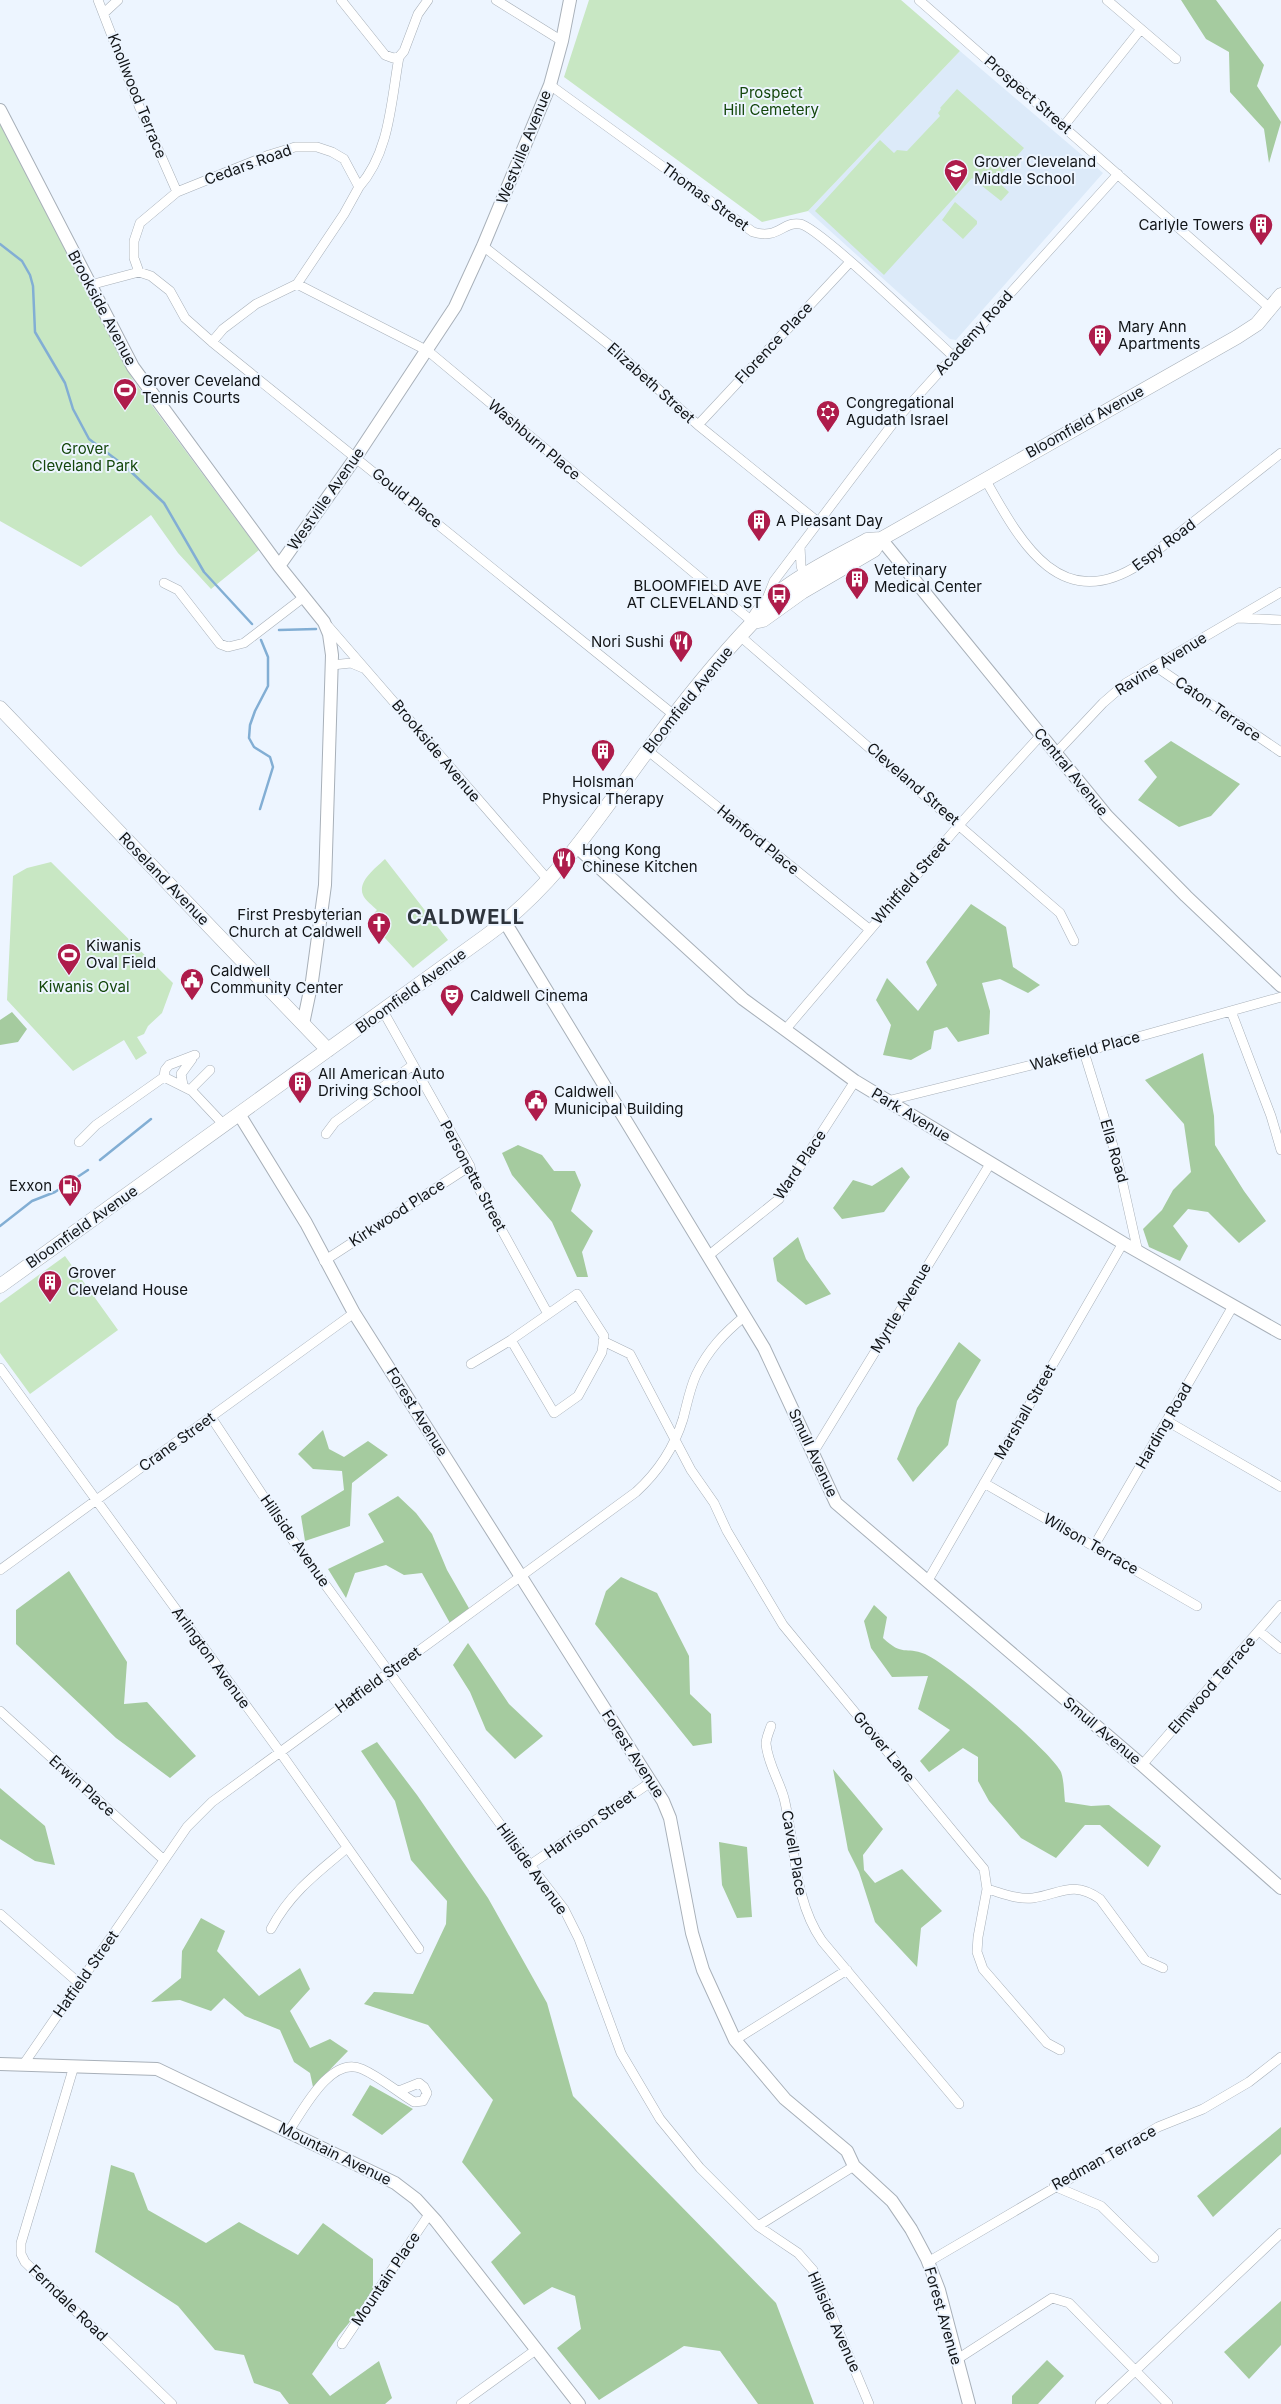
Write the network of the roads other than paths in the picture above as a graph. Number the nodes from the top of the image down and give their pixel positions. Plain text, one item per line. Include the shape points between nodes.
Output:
1 (98, 0) edge
2 (118, 0) edge
3 (341, 0) edge
4 (428, 0) edge
5 (496, 0) edge
6 (570, 0) edge
7 (919, 0) edge
8 (1107, 0) edge
9 (104, 13) junction
10 (1141, 29) junction
11 (562, 41) junction
12 (399, 57) junction
13 (1176, 59) dead end
14 (550, 85) junction
15 (0, 110) edge
16 (1064, 127) junction
17 (1118, 174) junction
18 (359, 187) junction
19 (177, 192) junction
20 (484, 246) junction
21 (850, 262) junction
22 (139, 272) junction
23 (297, 284) junction
24 (90, 285) junction
25 (1281, 295) edge
26 (1271, 309) junction
27 (212, 342) junction
28 (428, 351) junction
29 (953, 356) junction
30 (698, 425) junction
31 (1281, 453) edge
32 (356, 457) junction
33 (985, 479) junction
34 (818, 522) junction
35 (880, 539) junction
36 (800, 546) junction
37 (279, 566) junction
38 (164, 582) dead end
39 (806, 582) junction
40 (1281, 592) edge
41 (304, 597) junction
42 (765, 603) junction
43 (1237, 618) junction
44 (1281, 620) edge
45 (324, 622) junction
46 (753, 622) junction
47 (740, 636) junction
48 (332, 665) junction
49 (1155, 666) junction
50 (368, 670) junction
51 (0, 708) edge
52 (674, 715) junction
53 (1041, 735) junction
54 (647, 750) junction
55 (1281, 752) edge
56 (1055, 754) junction
57 (960, 824) junction
58 (577, 847) junction
59 (549, 881) junction
60 (505, 922) junction
61 (869, 929) junction
62 (1074, 941) dead end
63 (1279, 979) edge
64 (1281, 997) edge
65 (383, 1011) junction
66 (1231, 1011) junction
67 (303, 1024) junction
68 (786, 1030) junction
69 (328, 1050) junction
70 (1084, 1052) junction
71 (413, 1065) junction
72 (210, 1070) dead end
73 (164, 1077) junction
74 (855, 1081) junction
75 (183, 1084) junction
76 (192, 1091) junction
77 (887, 1101) junction
78 (238, 1114) junction
79 (224, 1125) junction
80 (326, 1134) dead end
81 (79, 1142) dead end
82 (1281, 1150) edge
83 (990, 1164) junction
84 (470, 1166) junction
85 (1123, 1243) junction
86 (1138, 1252) junction
87 (708, 1256) junction
88 (324, 1260) junction
89 (0, 1286) edge
90 (1233, 1306) junction
91 (354, 1313) junction
92 (548, 1314) junction
93 (745, 1316) junction
94 (1281, 1333) edge
95 (511, 1340) junction
96 (604, 1341) junction
97 (471, 1364) dead end
98 (0, 1368) edge
99 (211, 1417) junction
100 (1167, 1421) junction
101 (675, 1440) junction
102 (813, 1453) junction
103 (984, 1482) junction
104 (1281, 1486) edge
105 (96, 1500) junction
106 (1094, 1546) junction
107 (0, 1570) edge
108 (520, 1578) junction
109 (927, 1582) junction
110 (1281, 1605) edge
111 (1197, 1606) dead end
112 (1259, 1630) junction
113 (1281, 1649) edge
114 (389, 1673) junction
115 (0, 1711) edge
116 (771, 1726) dead end
117 (280, 1752) junction
118 (1142, 1765) junction
119 (651, 1782) junction
120 (347, 1848) junction
121 (164, 1860) junction
122 (530, 1866) junction
123 (1281, 1888) edge
124 (987, 1889) junction
125 (0, 1914) edge
126 (271, 1929) dead end
127 (419, 1949) dead end
128 (1163, 1968) dead end
129 (847, 1970) junction
130 (80, 1984) junction
131 (735, 2040) junction
132 (1060, 2050) dead end
133 (1281, 2057) edge
134 (0, 2064) edge
135 (23, 2065) junction
136 (74, 2066) junction
137 (399, 2091) dead end
138 (960, 2104) dead end
139 (289, 2130) junction
140 (854, 2166) junction
141 (1054, 2186) junction
142 (430, 2213) junction
143 (758, 2226) junction
144 (1281, 2233) edge
145 (1154, 2258) dead end
146 (928, 2262) junction
147 (342, 2344) dead end
148 (537, 2349) junction
149 (956, 2360) junction
150 (1136, 2370) junction
151 (172, 2404) edge
152 (461, 2404) edge
153 (579, 2404) edge
154 (870, 2404) edge
155 (969, 2404) edge
156 (1100, 2404) edge
157 (1168, 2404) edge

1 - 9 street, Knollwood Terrace
2 - 9 street
3 - 12 street via 385,55
4 - 12 street via 418,14
5 - 11 street
6 - 11 street, Westville Avenue
7 - 16 street, Prospect Street
8 - 10 street
9 - 19 street, Knollwood Terrace via 139,106
10 - 13 street
10 - 16 street
11 - 14 street, Westville Avenue
12 - 18 street via 386,135 376,162
14 - 20 street, Westville Avenue
14 - 21 street, Thomas Street via 753,232 772,234 800,224
15 - 24 street, Brookside Avenue
16 - 17 street, Prospect Street
17 - 26 street, Prospect Street
17 - 29 street, Academy Road
18 - 19 street, Cedars Road via 344,159 317,147 295,147
18 - 23 street
19 - 22 street, Cedars Road via 140,223 134,241 134,258
20 - 28 street, Westville Avenue via 455,306
20 - 30 street, Elizabeth Street via 608,344
21 - 29 street, Thomas Street
21 - 30 street, Florence Place
22 - 24 street
22 - 27 street, Gould Place via 159,281 170,291 185,318
23 - 27 street via 256,304 223,329
23 - 28 street, Washburn Place
24 - 37 street, Brookside Avenue via 132,367
25 - 26 main road, Bloomfield Avenue
26 - 33 main road, Bloomfield Avenue via 1257,324 1237,337
27 - 32 street, Gould Place
28 - 32 street, Westville Avenue
28 - 46 street, Washburn Place
29 - 34 street, Academy Road via 894,422
30 - 34 street, Elizabeth Street
31 - 33 street, Espy Road via 1140,564 1121,575 1097,581 1065,576 1038,559 1027,547
32 - 37 street, Westville Avenue
32 - 52 street, Gould Place
33 - 35 main road, Bloomfield Avenue
34 - 36 street, Academy Road
35 - 39 main road, Bloomfield Avenue via 867,540
35 - 53 street, Central Avenue
36 - 39 street
36 - 42 street, Academy Road via 774,581
37 - 41 street, Westville Avenue
38 - 41 street via 178,590 220,644 228,647 244,643
39 - 42 main road, Bloomfield Avenue
39 - 46 main road, Bloomfield Avenue via 763,620
40 - 43 street, Ravine Avenue
41 - 45 street, Westville Avenue
42 - 46 main road, Bloomfield Avenue via 756,612
43 - 44 street
43 - 49 street, Ravine Avenue
45 - 48 street, Westville Avenue via 332,645
45 - 50 street, Brookside Avenue
46 - 47 main road, Bloomfield Avenue
47 - 52 main road, Bloomfield Avenue
47 - 57 street, Cleveland Street
48 - 50 street via 351,663
48 - 67 street, Westville Avenue via 325,886
49 - 55 street, Caton Terrace
49 - 56 street, Ravine Avenue via 1126,682
50 - 59 street, Brookside Avenue
51 - 67 main road, Roseland Avenue
52 - 54 main road, Bloomfield Avenue
53 - 56 street, Central Avenue
53 - 57 street, Whitfield Street
54 - 58 main road, Bloomfield Avenue
54 - 61 street, Hanford Place
56 - 63 street, Central Avenue via 1107,816 1186,896
57 - 61 street, Whitfield Street
57 - 62 street, Cleveland Street via 1060,913
58 - 59 main road, Bloomfield Avenue
58 - 68 street, Park Avenue via 742,999
59 - 60 main road, Bloomfield Avenue
60 - 65 main road, Bloomfield Avenue
60 - 87 street, Smull Avenue
61 - 68 street, Whitfield Street
64 - 66 street, Wakefield Place
65 - 69 main road, Bloomfield Avenue
65 - 71 street, Personette Street
66 - 70 street, Wakefield Place
66 - 82 street
67 - 69 main road, Roseland Avenue
68 - 74 street, Park Avenue
69 - 78 main road, Bloomfield Avenue
70 - 77 street, Wakefield Place
70 - 86 street, Ella Road via 1118,1162
71 - 80 street via 335,1122
71 - 84 street, Personette Street
72 - 76 street
73 - 75 street
73 - 75 street via 169,1065 195,1055 182,1070 180,1078
73 - 81 street via 96,1125
74 - 77 street, Park Avenue
74 - 87 street, Ward Place via 779,1199
75 - 76 street
76 - 79 street
77 - 83 street, Park Avenue
78 - 79 main road, Bloomfield Avenue
78 - 88 street, Forest Avenue via 306,1223
79 - 89 main road, Bloomfield Avenue
83 - 85 street, Park Avenue
83 - 102 street, Myrtle Avenue
84 - 88 street, Kirkwood Place
84 - 92 street, Personette Street via 472,1176
85 - 86 street, Park Avenue
85 - 103 street, Marshall Street
86 - 90 street, Park Avenue
87 - 93 street, Smull Avenue
88 - 91 street, Forest Avenue
90 - 94 street, Park Avenue
90 - 100 street, Harding Road
91 - 99 street, Crane Street
91 - 108 street, Forest Avenue
92 - 95 street
92 - 96 street via 577,1294
93 - 101 street, Hatfield Street via 711,1350 696,1376
93 - 102 street, Smull Avenue via 764,1348
95 - 96 street via 554,1414 578,1396 599,1359
95 - 97 street
96 - 101 street, Grover Lane via 630,1354
98 - 105 street, Arlington Avenue
99 - 105 street, Crane Street
99 - 114 street, Hillside Avenue via 289,1535
100 - 104 street
100 - 106 street, Harding Road
101 - 108 street, Hatfield Street via 659,1468 636,1492
101 - 124 street, Grover Lane via 783,1625 978,1859 984,1869
102 - 109 street, Smull Avenue via 836,1503
103 - 106 street, Wilson Terrace
103 - 109 street, Marshall Street
105 - 107 street, Crane Street
105 - 117 street, Arlington Avenue
106 - 111 street, Wilson Terrace
108 - 114 street, Hatfield Street
108 - 119 street, Forest Avenue
109 - 118 street, Smull Avenue
110 - 112 street, Elmwood Terrace
112 - 113 street
112 - 118 street, Elmwood Terrace
114 - 117 street, Hatfield Street
114 - 122 street, Hillside Avenue
115 - 121 street, Erwin Place
116 - 129 street, Cavell Place via 766,1741 768,1760 786,1808 804,1907 822,1941
117 - 120 street, Arlington Avenue
117 - 121 street, Hatfield Street via 212,1802 187,1827
118 - 123 street, Smull Avenue
119 - 122 street, Harrison Street
119 - 131 street, Forest Avenue via 670,1818 682,1888 703,1970
120 - 126 street via 295,1892
120 - 127 street, Arlington Avenue
121 - 130 street, Hatfield Street
122 - 143 street, Hillside Avenue via 564,1908 579,1939 621,2053 638,2086 700,2168
124 - 128 street via 1032,1898 1070,1889 1092,1893 1100,1899 1145,1960
124 - 132 street, Grover Lane via 977,1952 983,1969 1048,2043
125 - 130 street
129 - 131 street
129 - 138 street, Cavell Place
130 - 135 street, Hatfield Street
131 - 140 street, Forest Avenue via 785,2099 847,2151
133 - 141 street, Redman Terrace via 1249,2082 1203,2109 1158,2127
134 - 135 street, Mountain Avenue
135 - 136 street, Mountain Avenue
136 - 139 street, Mountain Avenue via 157,2069
136 - 151 street, Ferndale Road via 20,2254
137 - 139 street via 362,2069 340,2068 327,2078
139 - 142 street, Mountain Avenue via 389,2180
140 - 143 street
140 - 146 street, Forest Avenue via 892,2201
141 - 145 street via 1101,2206
141 - 146 street, Redman Terrace
142 - 147 street, Mountain Place
142 - 148 street, Mountain Avenue
143 - 154 street, Hillside Avenue via 798,2253 813,2270
144 - 150 street
146 - 149 street, Forest Avenue via 939,2290
148 - 152 street
148 - 153 street, Mountain Avenue
149 - 150 street via 1052,2298 1069,2303
149 - 155 street, Forest Avenue
150 - 156 street
150 - 157 street

